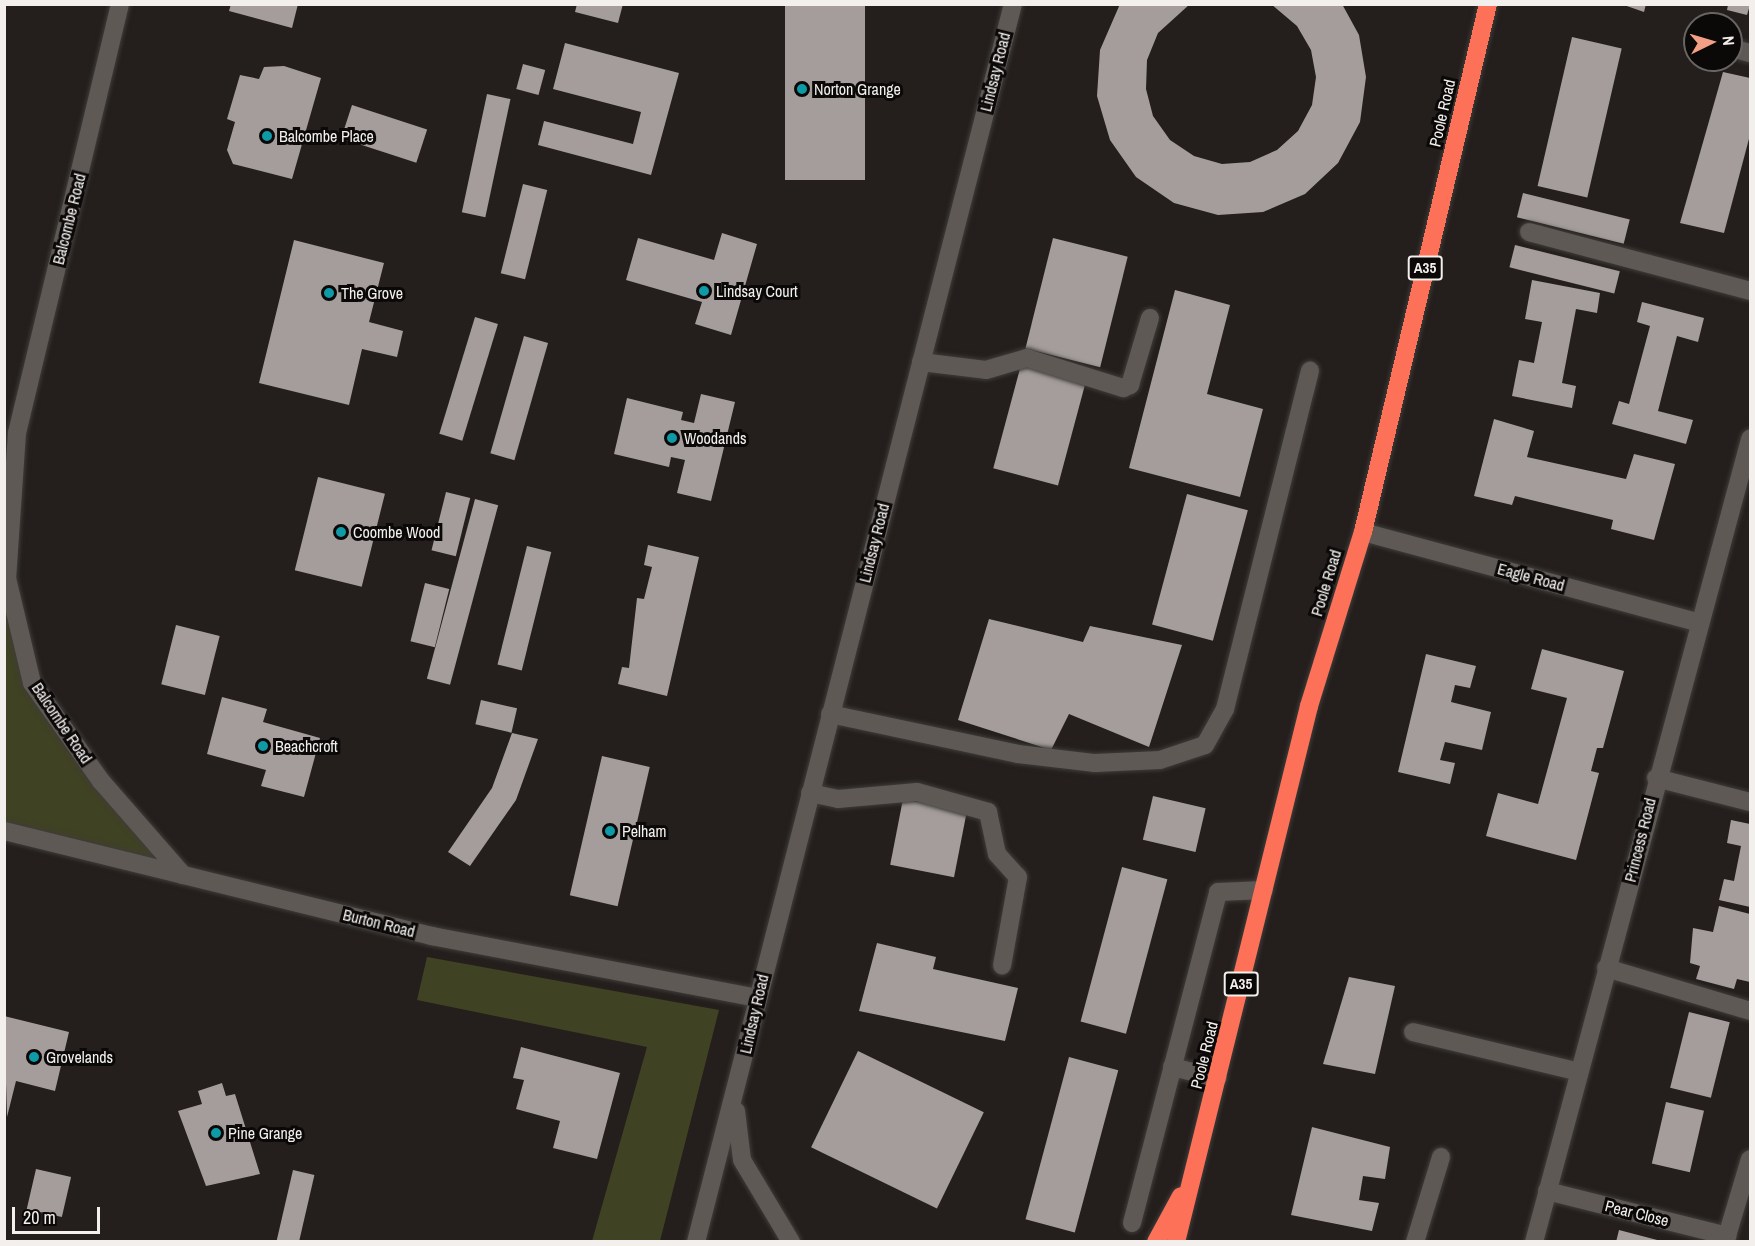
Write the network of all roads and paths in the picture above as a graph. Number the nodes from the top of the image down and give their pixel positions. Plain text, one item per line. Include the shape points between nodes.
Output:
1 (120, 4) edge
2 (1013, 4) edge
3 (1488, 4) edge
4 (1529, 232) dead end
5 (1750, 291) edge
6 (1150, 318) dead end
7 (921, 362) junction
8 (1310, 370) dead end
9 (18, 433) junction
10 (1750, 439) edge
11 (4, 456) edge
12 (1363, 532) junction
13 (1700, 623) junction
14 (830, 714) junction
15 (1656, 778) junction
16 (810, 793) junction
17 (1750, 802) edge
18 (4, 831) edge
19 (183, 875) junction
20 (1264, 890) junction
21 (1002, 966) dead end
22 (1606, 968) junction
23 (757, 998) junction
24 (1750, 1011) edge
25 (1413, 1032) dead end
26 (1172, 1067) junction
27 (1579, 1072) junction
28 (1218, 1078) junction
29 (738, 1082) junction
30 (1441, 1157) dead end
31 (1750, 1159) edge
32 (1195, 1172) junction
33 (1547, 1191) junction
34 (1132, 1223) dead end
35 (1726, 1239) edge
36 (696, 1242) edge
37 (791, 1242) edge
38 (1156, 1242) edge
39 (1176, 1242) edge
40 (1415, 1242) edge
41 (1534, 1242) edge

1 - 9 street, Balcombe Road
2 - 7 street, Lindsay Road
3 - 12 highway, Poole Road / A35
4 - 5 street
6 - 7 street via 1130,385 1123,388 1027,358 986,370
7 - 14 street, Lindsay Road
8 - 14 street via 1225,709 1204,745 1160,760 1095,763 1018,754
9 - 11 street, Balcombe Road
9 - 19 street, Balcombe Road via 7,578 32,683 101,781
10 - 13 street, Princess Road
12 - 13 street, Eagle Road
12 - 20 highway, Poole Road / A35 via 1309,706
13 - 15 street, Princess Road
14 - 16 street, Lindsay Road
15 - 17 street
15 - 22 street, Princess Road
16 - 21 street via 838,799 917,792 988,812 997,854 1018,877
16 - 23 street, Lindsay Road
18 - 19 street, Burton Road
19 - 23 street, Burton Road via 432,936
20 - 26 street via 1218,892
20 - 28 highway, Poole Road / A35
22 - 24 street
22 - 27 street, Princess Road
23 - 29 street, Lindsay Road
25 - 27 street
26 - 28 street
26 - 34 street
27 - 33 street, Princess Road
28 - 32 highway, Poole Road / A35
29 - 36 street, Lindsay Road
29 - 37 street, Lindsay Road via 735,1127 741,1160
30 - 40 street
31 - 35 street, Pear Close
32 - 38 highway, Poole Road / A35
32 - 39 highway, Poole Road / A35
33 - 35 street, Pear Close
33 - 41 street, Princess Road

